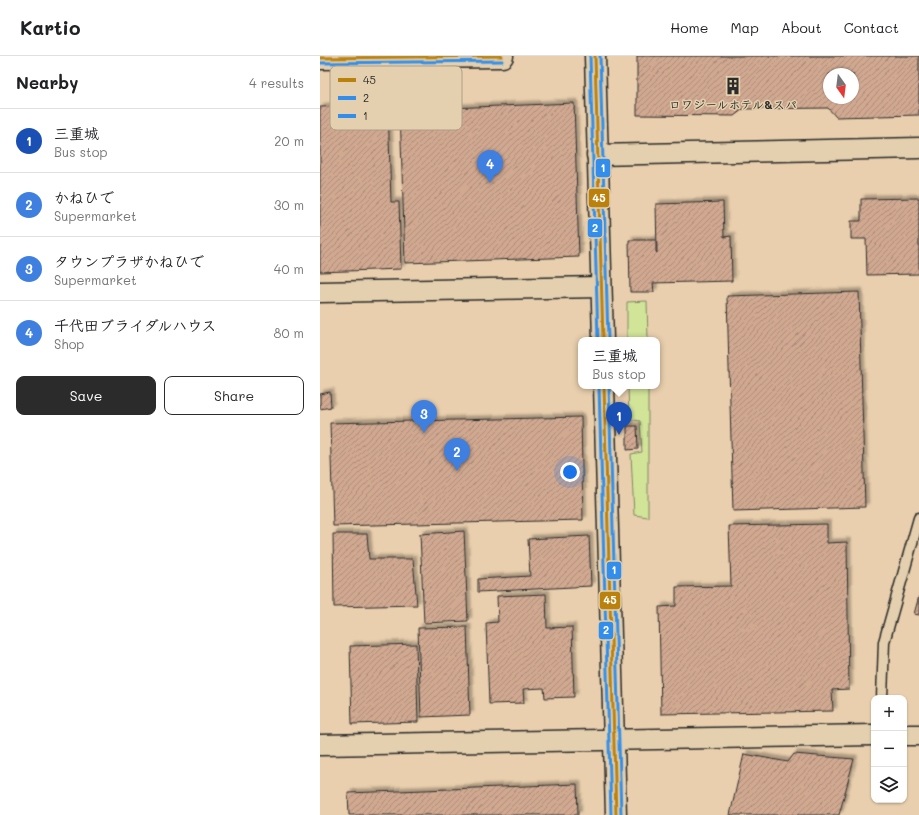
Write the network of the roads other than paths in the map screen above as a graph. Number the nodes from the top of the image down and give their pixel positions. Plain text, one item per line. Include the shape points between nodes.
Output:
1 (502, 56) edge
2 (595, 56) edge
3 (320, 58) edge
4 (919, 148) edge
5 (597, 155) junction
6 (601, 287) junction
7 (320, 292) edge
8 (603, 337) edge
9 (604, 389) edge
10 (919, 518) edge
11 (882, 695) edge
12 (919, 734) edge
13 (871, 735) edge
14 (907, 735) edge
15 (614, 739) junction
16 (320, 745) edge
17 (616, 815) edge

1 - 3 street
2 - 5 street
4 - 5 street
5 - 6 street
6 - 7 street
6 - 8 street
9 - 15 street
10 - 11 lane via 884,642
12 - 14 street
13 - 15 street
15 - 16 street
15 - 17 street

